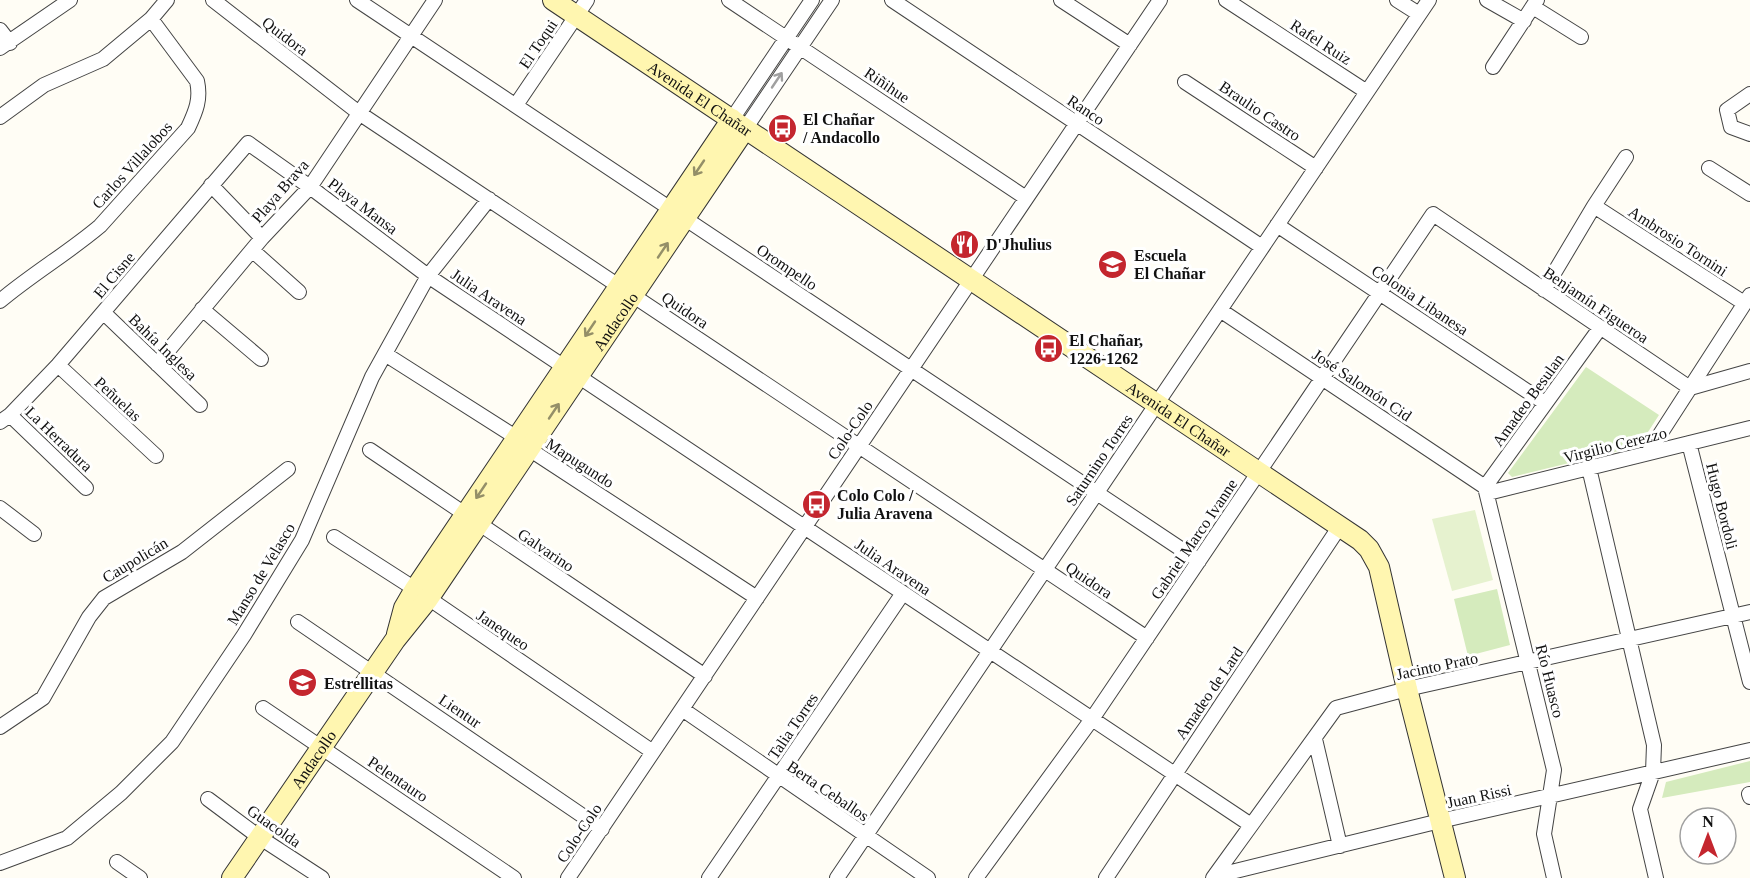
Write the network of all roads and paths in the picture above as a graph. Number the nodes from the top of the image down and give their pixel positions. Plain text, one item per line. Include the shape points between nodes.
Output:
1 (70, 0) edge
2 (167, 0) edge
3 (213, 0) edge
4 (357, 0) edge
5 (435, 0) edge
6 (553, 0) edge
7 (729, 0) edge
8 (812, 0) edge
9 (832, 0) edge
10 (892, 0) edge
11 (1060, 0) edge
12 (1160, 0) edge
13 (1226, 0) edge
14 (1397, 0) edge
15 (1429, 0) edge
16 (1487, 0) edge
17 (1535, 3) edge
18 (582, 8) edge
19 (1419, 14) junction
20 (151, 19) junction
21 (1524, 21) junction
22 (0, 30) edge
23 (411, 36) junction
24 (1581, 37) dead end
25 (786, 38) junction
26 (1130, 45) junction
27 (5, 46) edge
28 (800, 47) junction
29 (1493, 67) dead end
30 (1185, 82) dead end
31 (1367, 92) junction
32 (1750, 94) edge
33 (516, 105) junction
34 (359, 113) junction
35 (0, 117) edge
36 (1077, 123) junction
37 (738, 124) junction
38 (1750, 134) edge
39 (248, 143) joint
40 (1626, 157) dead end
41 (1316, 168) junction
42 (1709, 168) dead end
43 (211, 185) junction
44 (310, 187) junction
45 (1750, 194) edge
46 (1026, 198) junction
47 (489, 200) junction
48 (1594, 206) junction
49 (678, 214) junction
50 (1433, 214) joint
51 (1277, 225) junction
52 (262, 238) junction
53 (1262, 247) junction
54 (252, 250) junction
55 (428, 276) junction
56 (971, 280) junction
57 (1544, 290) junction
58 (626, 291) junction
59 (299, 292) dead end
60 (1379, 293) junction
61 (1747, 299) edge
62 (0, 301) edge
63 (202, 309) junction
64 (1220, 310) junction
65 (104, 313) junction
66 (1600, 328) junction
67 (385, 354) junction
68 (261, 359) dead end
69 (157, 364) junction
70 (58, 365) junction
71 (911, 369) junction
72 (1750, 371) edge
73 (571, 372) junction
74 (1322, 378) junction
75 (1690, 388) junction
76 (1157, 404) junction
77 (1545, 404) junction
78 (200, 405) dead end
79 (5, 419) edge
80 (1750, 428) edge
81 (1689, 443) junction
82 (523, 444) junction
83 (859, 446) junction
84 (370, 450) dead end
85 (1648, 453) junction
86 (156, 456) dead end
87 (1589, 468) junction
88 (288, 469) dead end
89 (1259, 472) junction
90 (86, 488) dead end
91 (1486, 490) junction
92 (1097, 493) junction
93 (2, 513) edge
94 (472, 520) junction
95 (1340, 526) junction
96 (804, 528) junction
97 (34, 534) dead end
98 (334, 537) dead end
99 (1199, 561) junction
100 (1045, 570) junction
101 (903, 593) junction
102 (421, 594) junction
103 (757, 598) junction
104 (1750, 612) edge
105 (1733, 615) junction
106 (298, 622) dead end
107 (1147, 638) junction
108 (1629, 639) junction
109 (990, 651) junction
110 (1528, 663) junction
111 (373, 672) junction
112 (705, 676) junction
113 (1750, 682) edge
114 (1407, 689) junction
115 (263, 708) dead end
116 (682, 710) junction
117 (1092, 719) junction
118 (0, 727) edge
119 (1315, 739) junction
120 (321, 747) junction
121 (1750, 750) edge
122 (653, 752) junction
123 (1653, 772) junction
124 (1175, 774) junction
125 (778, 777) junction
126 (1551, 797) junction
127 (208, 799) dead end
128 (1440, 821) junction
129 (1251, 825) junction
130 (602, 829) junction
131 (866, 836) junction
132 (259, 837) junction
133 (1340, 846) junction
134 (117, 862) dead end
135 (0, 863) edge
136 (1220, 876) edge
137 (140, 878) edge
138 (232, 878) edge
139 (322, 878) edge
140 (514, 878) edge
141 (568, 878) edge
142 (710, 878) edge
143 (837, 878) edge
144 (928, 878) edge
145 (976, 878) edge
146 (1106, 878) edge
147 (1455, 878) edge
148 (1554, 878) edge
149 (1656, 878) edge

1 - 27 street
2 - 20 street
3 - 34 street, Quidora
4 - 23 street, Orompello
5 - 23 street, Playa Brava
6 - 18 street, Avenida El Chañar
7 - 25 street, Riñihue
8 - 25 street, Andacollo
9 - 28 street, Andacollo
10 - 36 street, Ranco
11 - 26 street
12 - 26 street, Colo-Colo
13 - 31 street, Rafel Ruiz
14 - 19 street
15 - 19 street, Saturnino Torres
16 - 21 street
17 - 21 street
17 - 24 street
18 - 33 street, El Toqui
18 - 37 street, Avenida El Chañar
19 - 31 street, Saturnino Torres
20 - 35 street via 103,59 44,85
20 - 62 street, Carlos Villalobos via 197,81 198,108 188,128 100,226
21 - 29 street
22 - 27 street
23 - 33 street, Orompello
23 - 34 street, Playa Brava
25 - 28 street, Riñihue
25 - 37 street, Andacollo
26 - 36 street, Colo-Colo
37 -> 28 street, Andacollo
28 - 46 street, Riñihue
30 - 41 street, Braulio Castro
31 - 41 street, Saturnino Torres
32 - 38 street via 1727,110 1731,127
33 - 49 street, Orompello
34 - 44 street, Playa Brava
34 - 47 street, Quidora
36 - 46 street, Colo-Colo
36 - 53 street, Ranco
37 - 49 street, Andacollo
37 - 56 street, Avenida El Chañar
39 - 43 street, El Cisne
39 - 44 street, Playa Mansa
40 - 48 street
41 - 51 street, Saturnino Torres
42 - 45 street
43 - 52 street
43 - 65 street, El Cisne
44 - 52 street, Playa Brava
44 - 55 street, Playa Mansa
46 - 56 street, Colo-Colo
47 - 55 street, Manso de Velasco
47 - 58 street, Quidora
48 - 57 street
48 - 61 street, Ambrosio Tornini
49 - 58 street, Andacollo
49 - 71 street, Orompello
50 - 57 street, Benjamín Figueroa
50 - 60 street, Gabriel Marco Ivanne
51 - 53 street, Saturnino Torres
51 - 60 street, Colonia Libanesa
52 - 54 street, Playa Brava
53 - 64 street, Saturnino Torres
54 - 59 street
54 - 63 street, Playa Brava
55 - 67 street, Manso de Velasco
55 - 73 street, Julia Aravena
56 - 71 street, Colo-Colo
56 - 76 street, Avenida El Chañar
57 - 66 street, Benjamín Figueroa
58 - 73 street, Andacollo
58 - 83 street, Quidora
60 - 74 street, Gabriel Marco Ivanne
60 - 77 street, Colonia Libanesa
61 - 75 street
63 - 68 street
63 - 69 street, Playa Brava
64 - 74 street, José Salomón Cid
64 - 76 street, Saturnino Torres
65 - 69 street, Bahía Inglesa
65 - 70 street, El Cisne
66 - 75 street, Benjamín Figueroa
66 - 77 street, Amadeo Besulan
67 - 82 street, Mapugundo
67 - 135 street, Manso de Velasco via 302,540 172,742 121,793 67,838
69 - 78 street, Bahía Inglesa
70 - 79 street, El Cisne
70 - 86 street, Peñuelas
71 - 83 street, Colo-Colo
71 - 92 street, Orompello
72 - 75 street
73 - 82 street, Andacollo
73 - 96 street, Julia Aravena
74 - 89 street, Gabriel Marco Ivanne
74 - 91 street, José Salomón Cid
75 - 85 street
76 - 89 street, Avenida El Chañar
76 - 92 street, Saturnino Torres
77 - 91 street, Amadeo Besulan
79 - 90 street, La Herradura
80 - 81 street, Virgilio Cerezzo
81 - 85 street, Virgilio Cerezzo
81 - 105 street, Hugo Bordoli
82 - 94 street, Andacollo
82 - 103 street, Mapugundo
83 - 96 street, Colo-Colo
83 - 100 street, Quidora
84 - 94 street, Galvarino
85 - 87 street, Virgilio Cerezzo
87 - 91 street, Virgilio Cerezzo
87 - 108 street
88 - 118 street, Caupolicán via 182,552 104,598 43,698
89 - 95 street, Avenida El Chañar
89 - 99 street, Gabriel Marco Ivanne
91 - 110 street, Río Huasco
92 - 99 street, Orompello
92 - 100 street, Saturnino Torres
93 - 97 street
94 - 102 street, Andacollo
94 - 112 street, Galvarino
95 - 114 street, Avenida El Chañar via 1364,545 1379,567
95 - 124 street, Amadeo de Lard
96 - 101 street, Julia Aravena
96 - 103 street, Colo-Colo
98 - 102 street, Janequeo
99 - 107 street, Gabriel Marco Ivanne
100 - 107 street, Quidora
100 - 109 street, Saturnino Torres
101 - 109 street, Julia Aravena
101 - 125 street, Talia Torres
102 - 111 street, Andacollo
102 - 122 street, Janequeo
103 - 112 street, Colo-Colo
104 - 105 street, Jacinto Prato
105 - 108 street, Jacinto Prato
105 - 113 street, Hugo Bordoli
106 - 111 street, Lientur
107 - 117 street, Gabriel Marco Ivanne
108 - 110 street, Jacinto Prato
108 - 123 street via 1654,745
109 - 117 street, Julia Aravena
109 - 131 street, Saturnino Torres
110 - 114 street, Jacinto Prato
110 - 126 street, Río Huasco via 1554,770
111 - 120 street, Andacollo
111 - 130 street, Lientur
112 - 116 street, Colo-Colo
114 - 119 street, Jacinto Prato via 1336,708
114 - 128 street, Avenida El Chañar
115 - 120 street, Pelentauro
116 - 122 street, Colo-Colo
116 - 125 street, Berta Ceballos
117 - 124 street, Julia Aravena
117 - 145 street, Gabriel Marco Ivanne
119 - 129 street, Jacinto Prato
119 - 133 street
120 - 132 street, Andacollo
120 - 140 street, Pelentauro
121 - 123 street, Juan Rissi
122 - 130 street, Colo-Colo
123 - 126 street, Juan Rissi
123 - 149 street via 1640,809
124 - 129 street, Julia Aravena
124 - 146 street, Amadeo de Lard
125 - 131 street, Berta Ceballos
125 - 142 street, Talia Torres
126 - 128 street, Juan Rissi
126 - 148 street, Río Huasco via 1544,834
127 - 132 street, Guacolda
128 - 133 street, Juan Rissi
128 - 147 street, Avenida El Chañar
129 - 136 street, Jacinto Prato
130 - 141 street, Colo-Colo
131 - 143 street, Saturnino Torres
131 - 144 street, Berta Ceballos
132 - 138 street, Andacollo
132 - 139 street, Guacolda
133 - 136 street, Juan Rissi
134 - 137 street

